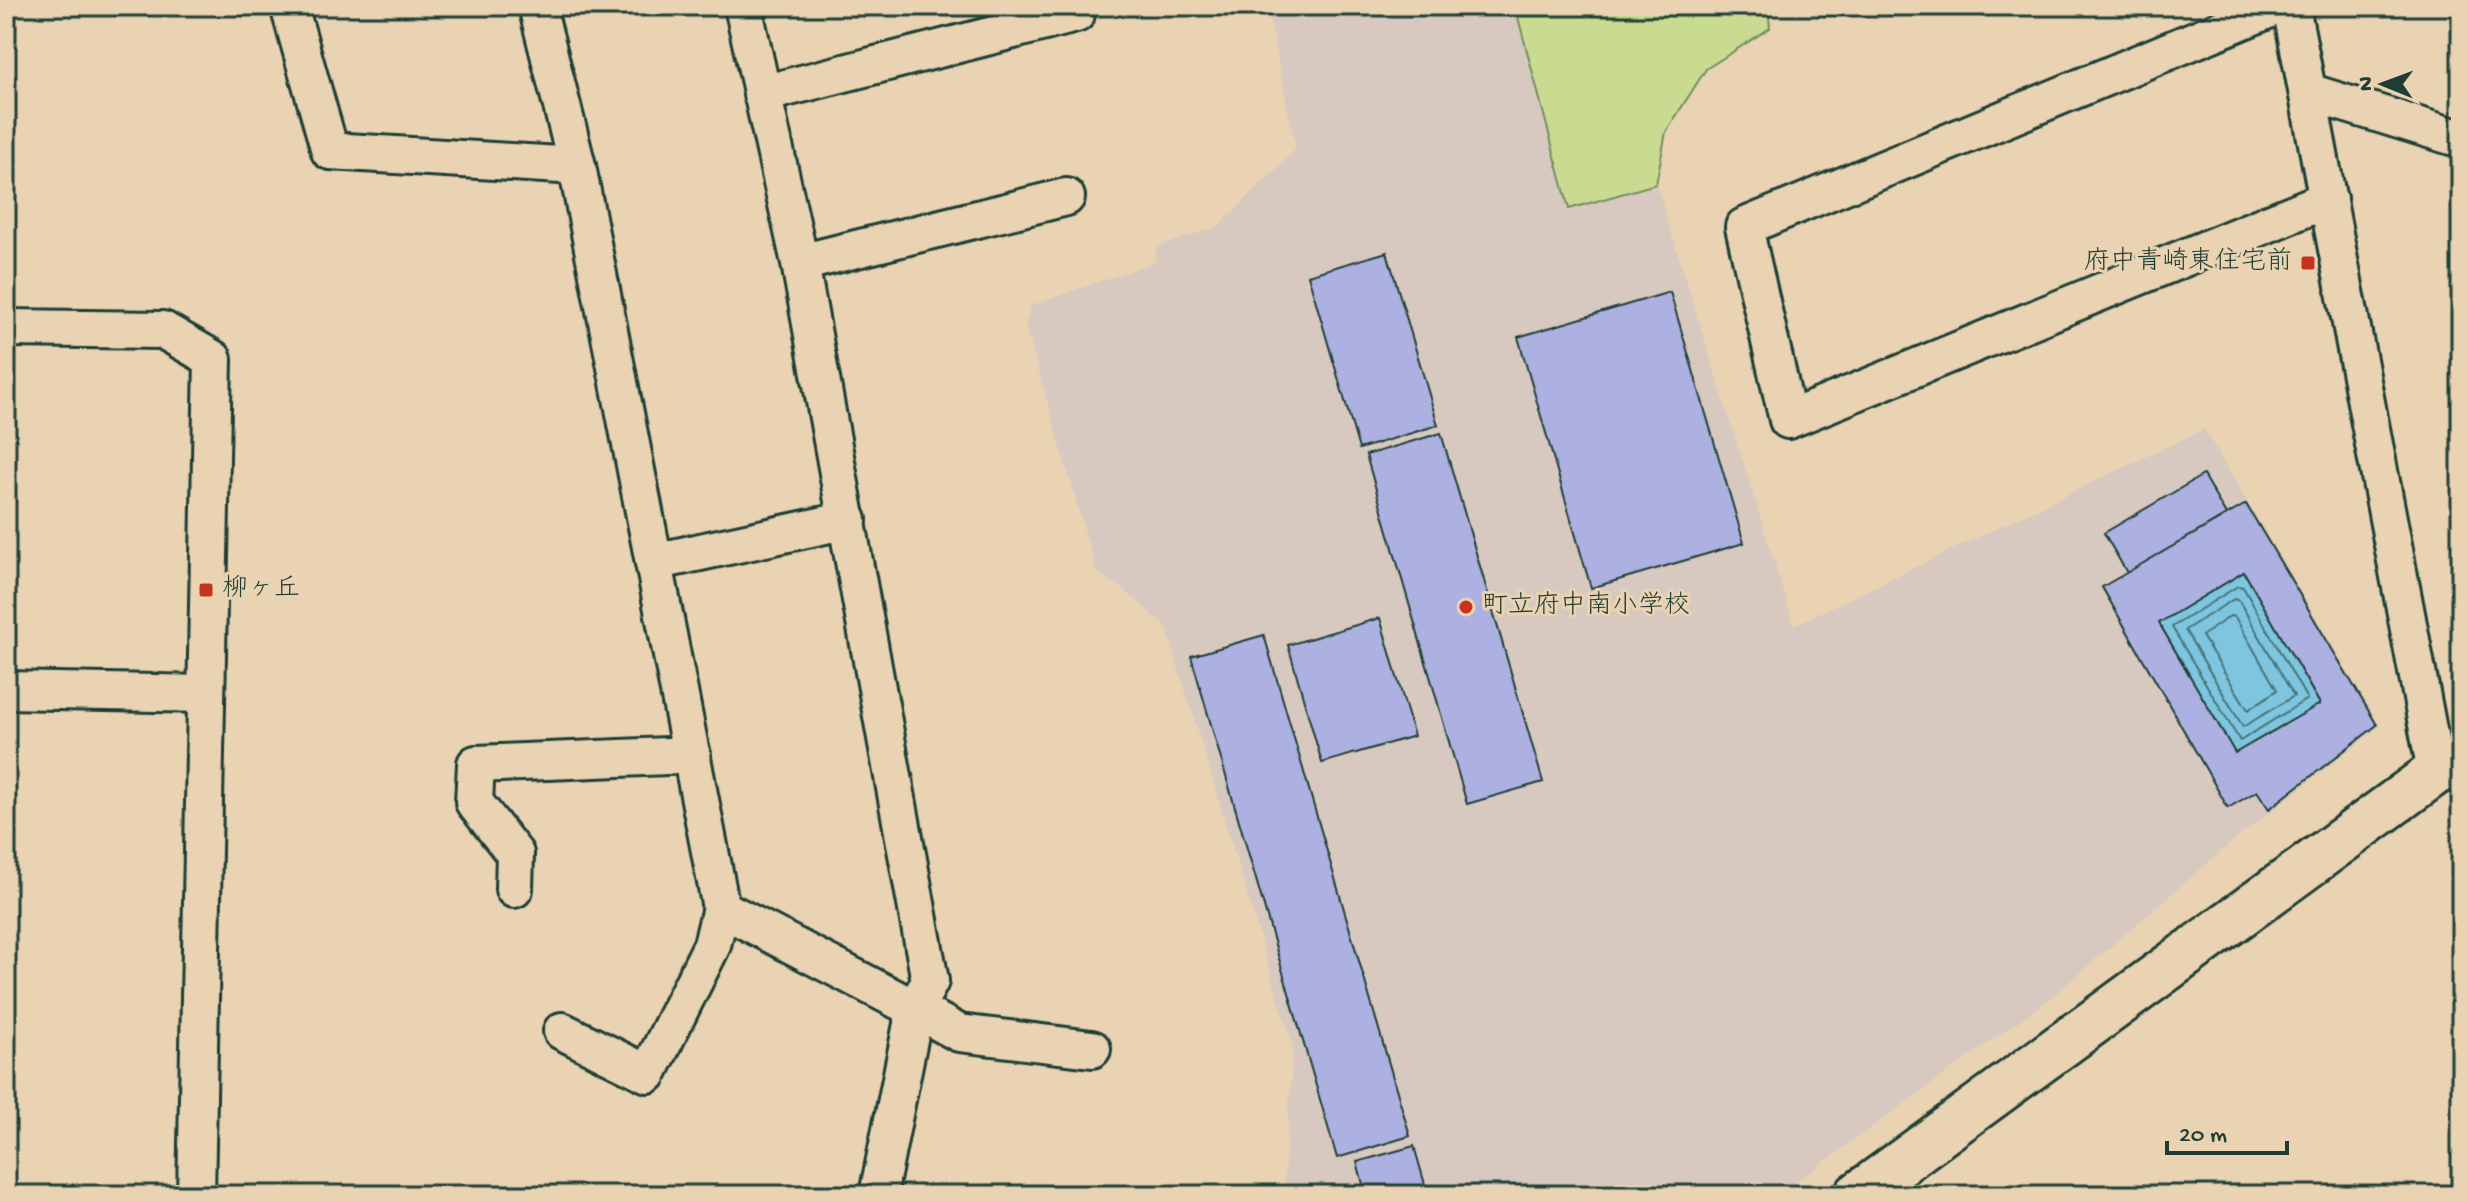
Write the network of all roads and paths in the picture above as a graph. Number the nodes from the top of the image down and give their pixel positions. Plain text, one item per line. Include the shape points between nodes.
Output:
1 (289, 6) edge
2 (537, 6) edge
3 (743, 6) edge
4 (1071, 6) edge
5 (2277, 6) edge
6 (2291, 6) edge
7 (2308, 92) junction
8 (762, 94) junction
9 (2461, 139) edge
10 (577, 166) junction
11 (1066, 197) dead end
12 (2328, 199) junction
13 (800, 263) junction
14 (6, 328) edge
15 (848, 520) junction
16 (654, 562) junction
17 (6, 690) edge
18 (206, 694) junction
19 (692, 755) junction
20 (2449, 768) edge
21 (514, 889) dead end
22 (721, 908) junction
23 (915, 1009) junction
24 (562, 1031) dead end
25 (1092, 1049) dead end
26 (196, 1195) edge
27 (878, 1195) edge
28 (1857, 1195) edge

1 - 10 street via 330,151
2 - 10 street
3 - 8 street
4 - 8 street via 1076,14
5 - 12 street via 1744,227 1788,420
6 - 7 street
7 - 9 street
7 - 12 street
8 - 13 street
10 - 16 street
11 - 13 street
12 - 20 street
13 - 15 street
14 - 18 street via 163,330 213,359
15 - 16 street
15 - 23 street via 930,981
16 - 19 street
17 - 18 street
18 - 26 street
19 - 21 street via 476,764 474,802 515,854
19 - 22 street
20 - 28 street
22 - 23 street
22 - 24 street via 712,945 648,1074
23 - 25 street via 959,1033
23 - 27 street

